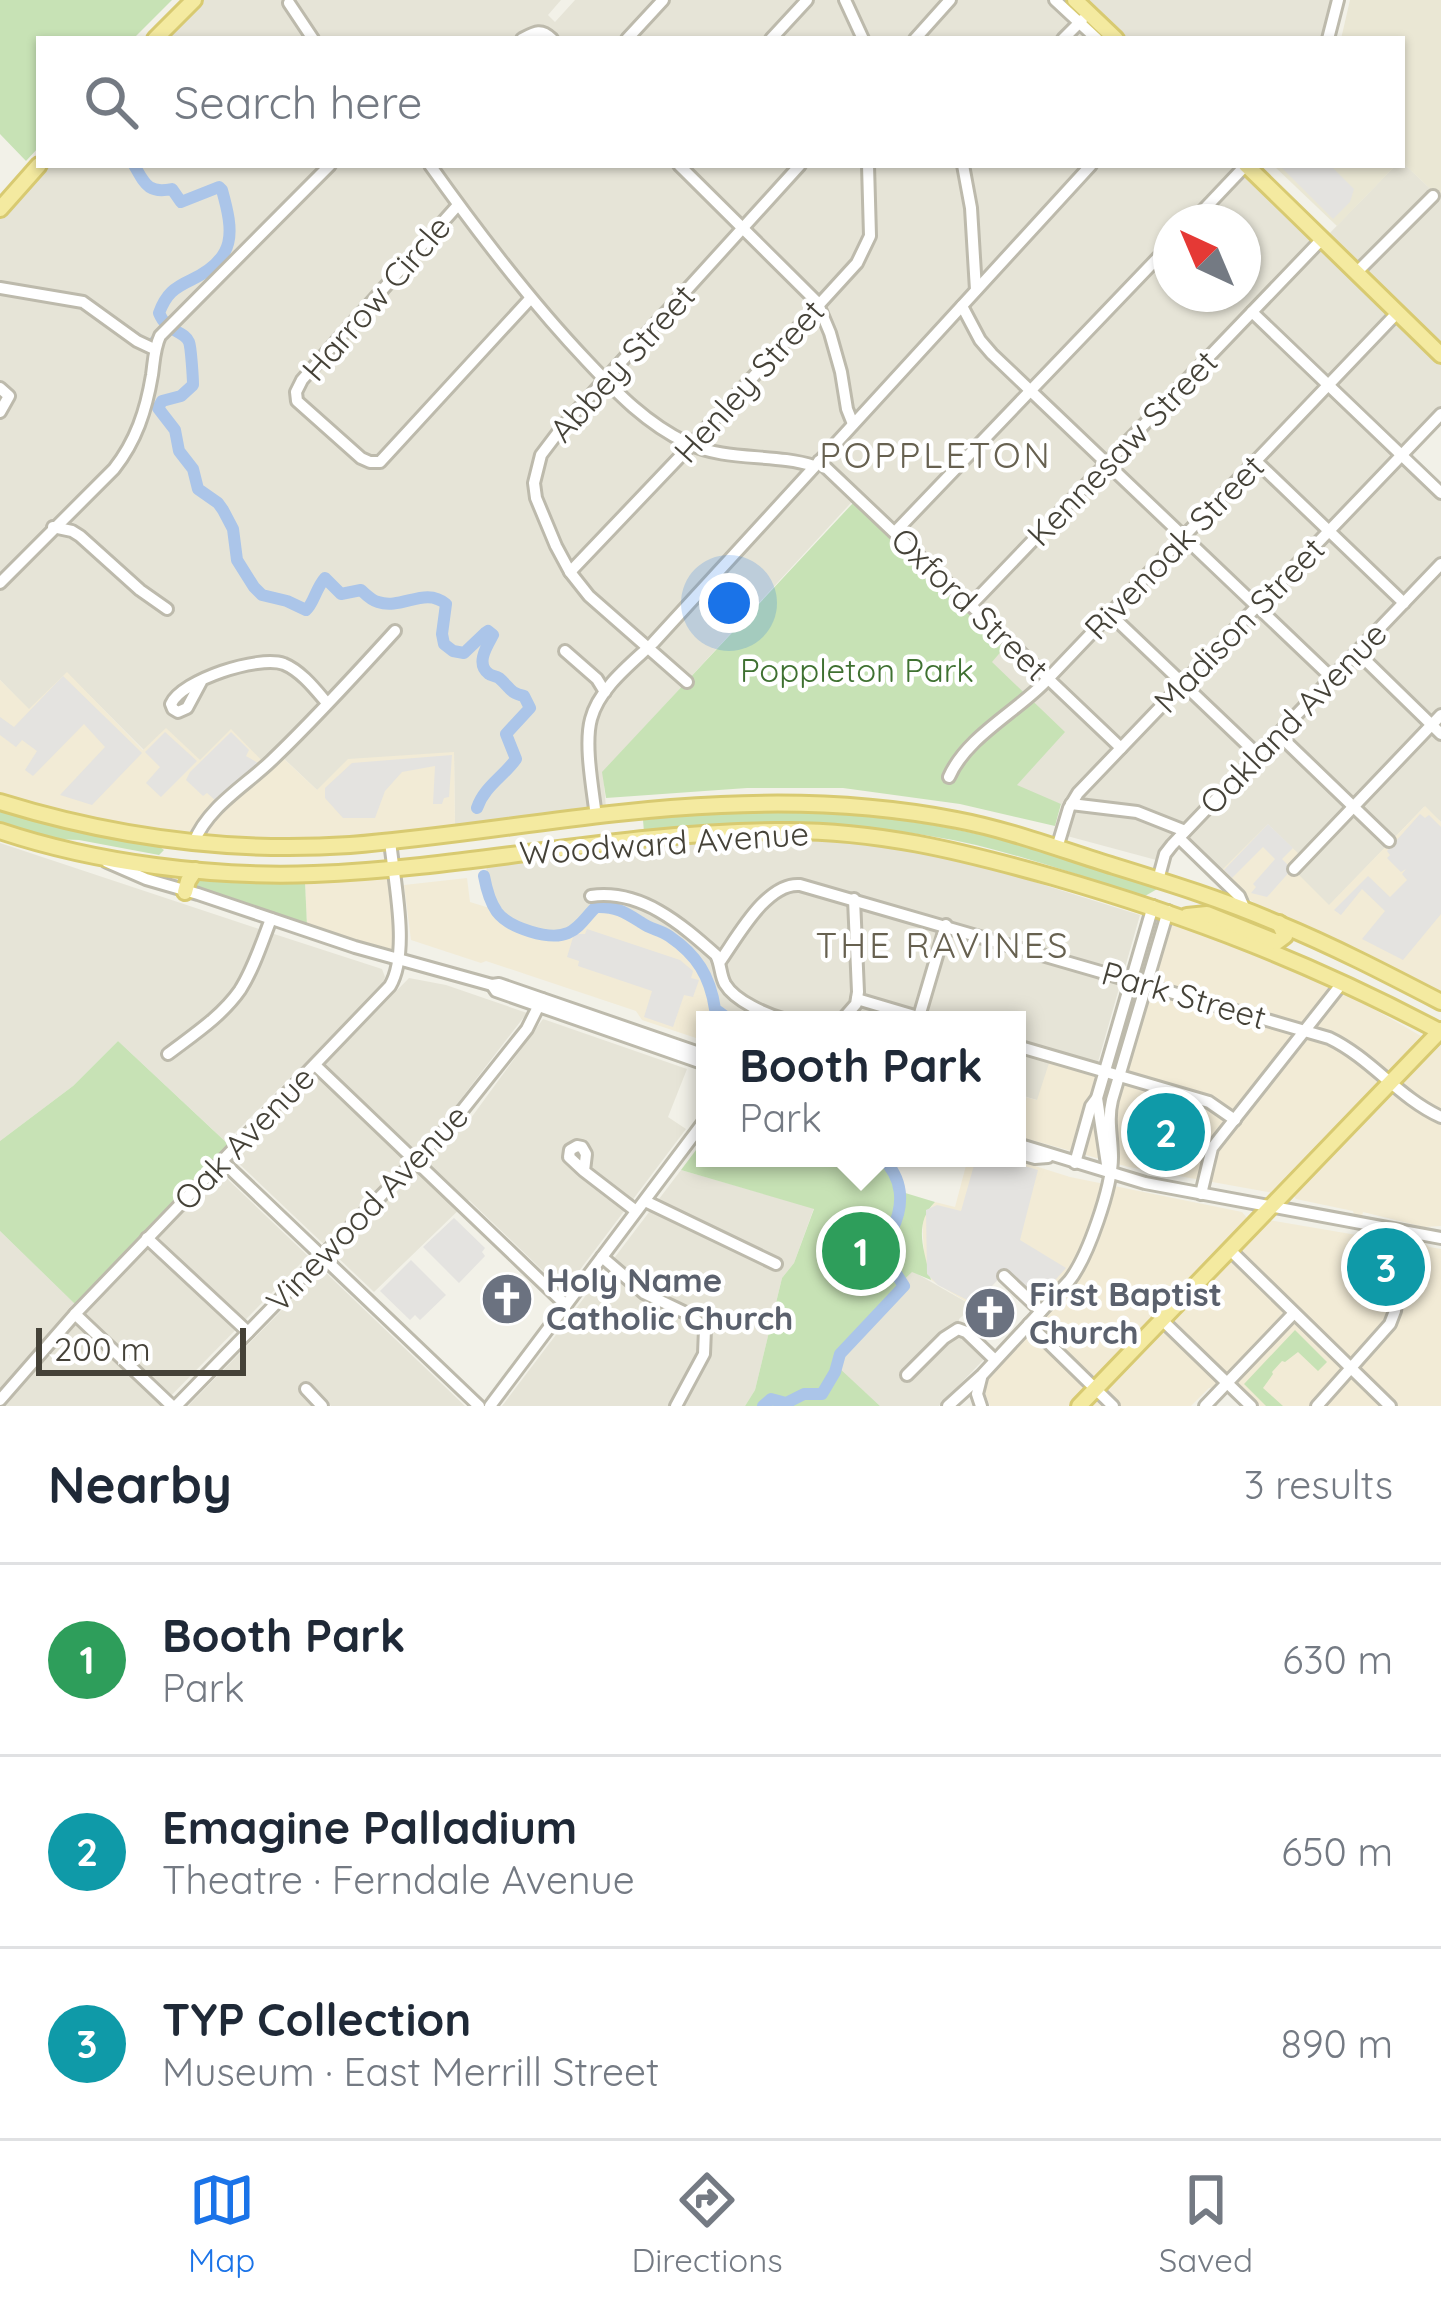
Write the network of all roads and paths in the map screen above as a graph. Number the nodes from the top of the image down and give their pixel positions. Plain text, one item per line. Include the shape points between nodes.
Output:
1 (194, 0) edge
2 (663, 0) edge
3 (807, 0) edge
4 (845, 0) edge
5 (950, 0) edge
6 (1055, 0) edge
7 (1075, 0) edge
8 (1338, 0) edge
9 (289, 3) dead end
10 (1084, 18) junction
11 (158, 36) edge
12 (311, 36) edge
13 (630, 36) edge
14 (774, 36) edge
15 (862, 36) edge
16 (918, 36) edge
17 (1066, 36) edge
18 (1095, 36) edge
19 (1111, 36) edge
20 (1329, 36) edge
21 (36, 168) edge
22 (327, 168) edge
23 (432, 168) edge
24 (682, 168) edge
25 (797, 168) edge
26 (868, 168) edge
27 (964, 168) edge
28 (1088, 168) edge
29 (1243, 168) edge
30 (1249, 168) edge
31 (1432, 196) dead end
32 (1209, 204) edge
33 (458, 205) junction
34 (0, 209) edge
35 (742, 228) junction
36 (1322, 239) junction
37 (1153, 263) edge
38 (1356, 273) junction
39 (0, 288) edge
40 (976, 290) junction
41 (530, 299) junction
42 (1261, 303) edge
43 (819, 305) junction
44 (962, 306) junction
45 (1252, 312) joint
46 (1397, 313) junction
47 (154, 349) junction
48 (1441, 355) edge
49 (605, 381) junction
50 (1328, 385) junction
51 (0, 388) edge
52 (1030, 391) junction
53 (0, 412) edge
54 (1441, 414) edge
55 (853, 424) junction
56 (691, 445) junction
57 (1401, 455) junction
58 (1256, 461) junction
59 (817, 464) junction
60 (1107, 464) junction
61 (1441, 493) edge
62 (69, 512) junction
63 (53, 527) junction
64 (1330, 530) junction
65 (72, 532) junction
66 (895, 532) junction
67 (1183, 537) junction
68 (1441, 564) edge
69 (570, 572) junction
70 (0, 583) edge
71 (1404, 602) junction
72 (971, 605) junction
73 (1256, 607) junction
74 (167, 609) dead end
75 (1110, 614) junction
76 (395, 631) dead end
77 (648, 648) junction
78 (565, 650) dead end
79 (1357, 652) junction
80 (1048, 678) junction
81 (1331, 678) junction
82 (202, 680) dead end
83 (688, 682) dead end
84 (1183, 683) junction
85 (604, 692) junction
86 (327, 703) junction
87 (1438, 724) edge
88 (1278, 734) junction
89 (1121, 748) junction
90 (1258, 755) junction
91 (949, 777) dead end
92 (0, 802) edge
93 (1071, 804) junction
94 (1354, 806) junction
95 (636, 813) junction
96 (596, 817) junction
97 (520, 826) junction
98 (0, 831) edge
99 (1182, 834) junction
100 (167, 839) junction
101 (628, 840) junction
102 (390, 841) junction
103 (1390, 841) dead end
104 (194, 842) junction
105 (248, 846) junction
106 (1057, 848) junction
107 (88, 853) junction
108 (516, 853) junction
109 (156, 866) junction
110 (393, 868) junction
111 (1294, 869) dead end
112 (195, 870) junction
113 (238, 874) junction
114 (1158, 880) junction
115 (185, 892) junction
116 (591, 896) dead end
117 (854, 898) junction
118 (1168, 911) junction
119 (1250, 912) junction
120 (272, 919) junction
121 (1279, 923) junction
122 (946, 926) junction
123 (399, 959) junction
124 (721, 960) junction
125 (1298, 962) junction
126 (1380, 971) junction
127 (1130, 979) junction
128 (1340, 981) junction
129 (1146, 984) junction
130 (1425, 993) junction
131 (857, 999) junction
132 (1441, 1002) edge
133 (541, 1003) junction
134 (763, 1011) edge
135 (851, 1011) edge
136 (896, 1011) edge
137 (924, 1011) edge
138 (1305, 1031) junction
139 (1441, 1031) edge
140 (645, 1038) junction
141 (1026, 1049) edge
142 (696, 1052) edge
143 (168, 1054) dead end
144 (696, 1060) edge
145 (315, 1065) junction
146 (1103, 1071) junction
147 (1119, 1076) junction
148 (1391, 1082) junction
149 (1097, 1097) junction
150 (1441, 1117) edge
151 (1235, 1120) junction
152 (696, 1132) edge
153 (1026, 1151) edge
154 (415, 1160) junction
155 (222, 1161) junction
156 (1075, 1162) junction
157 (584, 1171) dead end
158 (1108, 1173) junction
159 (1201, 1193) junction
160 (640, 1206) junction
161 (1271, 1207) junction
162 (1408, 1233) junction
163 (147, 1238) junction
164 (1441, 1238) edge
165 (1230, 1250) junction
166 (322, 1256) junction
167 (602, 1257) junction
168 (776, 1264) dead end
169 (1004, 1276) dead end
170 (566, 1305) junction
171 (1041, 1311) junction
172 (75, 1313) junction
173 (1294, 1313) junction
174 (1162, 1319) junction
175 (1029, 1324) junction
176 (248, 1332) junction
177 (994, 1360) junction
178 (1351, 1367) junction
179 (908, 1375) dead end
180 (982, 1375) junction
181 (1227, 1382) junction
182 (306, 1389) dead end
183 (1095, 1389) junction
184 (960, 1395) junction
185 (3, 1398) edge
186 (174, 1406) edge
187 (322, 1406) edge
188 (479, 1406) edge
189 (490, 1406) edge
190 (676, 1406) edge
191 (948, 1406) edge
192 (972, 1406) edge
193 (981, 1406) edge
194 (1079, 1406) edge
195 (1113, 1406) edge
196 (1204, 1406) edge
197 (1251, 1406) edge
198 (1317, 1406) edge
199 (1390, 1406) edge

1 - 11 main road
2 - 13 street
3 - 14 street
4 - 15 street
5 - 16 street
6 - 10 street
7 - 10 main road
8 - 20 street
9 - 12 street
10 - 17 street
10 - 18 street
10 - 19 main road
21 - 34 main road
22 - 47 street
23 - 33 street
24 - 35 street
25 - 35 street, Abbey Street
26 - 43 street, Henley Street via 867,246
27 - 40 street
28 - 40 street
29 - 32 street
30 - 36 main road
31 - 38 street
33 - 41 street
33 - 41 street, Harrow Circle via 318,361 297,400 377,463
35 - 43 street
35 - 49 street, Abbey Street
36 - 38 main road
36 - 42 street, Kennesaw Street
37 - 52 street
38 - 46 main road
39 - 47 street via 83,302
40 - 44 street
41 - 49 street
43 - 55 street
43 - 56 street, Henley Street
44 - 52 street via 982,343
44 - 55 street
45 - 50 street
45 - 60 street, Kennesaw Street
46 - 48 main road
46 - 50 street, Rivenoak Street
47 - 62 street via 132,444
49 - 56 street
49 - 69 street, Abbey Street via 549,442 536,472 536,498
50 - 57 street
50 - 58 street, Rivenoak Street
51 - 53 street via 9,401
52 - 60 street
52 - 66 street
54 - 57 street, Madison Street
55 - 59 street
56 - 59 street
56 - 69 street, Henley Street
57 - 61 street
57 - 64 street, Madison Street
58 - 64 street
58 - 67 street, Rivenoak Street
59 - 66 street, Oxford Street
59 - 77 street
60 - 67 street
60 - 72 street, Kennesaw Street
62 - 63 street
62 - 65 street
63 - 65 street
63 - 70 street
64 - 71 street
64 - 73 street, Madison Street
65 - 74 street
66 - 72 street, Oxford Street
67 - 73 street
67 - 75 street, Rivenoak Street
68 - 71 street, Oakland Avenue
69 - 77 street, Abbey Street
71 - 79 street, Oakland Avenue
72 - 80 street, Oxford Street
73 - 81 street
73 - 84 street, Madison Street
75 - 80 street, Rivenoak Street
75 - 84 street
76 - 86 street
77 - 83 street, Abbey Street
77 - 85 street
78 - 85 street
79 - 81 street, Oakland Avenue
79 - 87 street
80 - 89 street, Oxford Street
80 - 91 street, Rivenoak Street
81 - 88 street, Oakland Avenue
82 - 86 street via 280,663
84 - 89 street, Madison Street
84 - 90 street
85 - 96 street via 589,729
86 - 104 street
87 - 94 street
88 - 90 street, Oakland Avenue
88 - 94 street
89 - 93 street, Madison Street
90 - 99 street, Oakland Avenue
92 - 100 main road, Woodward Avenue
93 - 99 street via 1137,812
93 - 106 street, Madison Street
94 - 103 street
94 - 111 street
95 - 96 main road, Woodward Avenue
95 - 101 main road via 639,826
95 - 106 main road, Woodward Avenue via 862,806
96 - 97 main road, Woodward Avenue
97 - 102 main road, Woodward Avenue
97 - 108 main road
98 - 107 main road, Woodward Avenue
99 - 114 street, Oakland Avenue
99 - 119 street
100 - 104 main road, Woodward Avenue
100 - 109 main road via 169,853
101 - 108 main road, Woodward Avenue
101 - 118 main road, Woodward Avenue via 782,830 898,839
102 - 105 main road, Woodward Avenue
102 - 110 street
104 - 105 main road, Woodward Avenue
105 - 113 main road via 235,858
106 - 114 main road, Woodward Avenue
107 - 109 main road, Woodward Avenue
107 - 115 street
108 - 110 main road, Woodward Avenue
109 - 112 main road, Woodward Avenue
110 - 113 main road, Woodward Avenue
110 - 123 street
112 - 113 main road, Woodward Avenue
112 - 115 main road
114 - 119 main road, Woodward Avenue
115 - 120 street
116 - 124 street via 653,907
117 - 122 street, Park Street
117 - 124 street, Park Street via 784,885
117 - 131 street
118 - 119 main road via 1166,894 1176,892 1238,917
118 - 121 main road via 1208,914 1277,942 1285,936
118 - 125 main road, Woodward Avenue
118 - 127 street
118 - 129 street
119 - 121 main road, Woodward Avenue
120 - 123 street
120 - 143 street via 236,995
121 - 126 main road, Woodward Avenue
122 - 127 street, Park Street
122 - 137 street
123 - 133 street
123 - 145 street, Oak Avenue via 384,994
124 - 134 street via 731,991
125 - 126 main road via 1306,946 1369,974
125 - 128 main road, Woodward Avenue
126 - 130 main road, Woodward Avenue
127 - 129 street, Park Street
127 - 146 street
128 - 130 main road via 1355,978 1416,1009
128 - 138 street
128 - 139 main road, Woodward Avenue
129 - 138 street, Park Street
129 - 147 street
130 - 132 main road, Woodward Avenue
131 - 135 street
131 - 136 street
133 - 140 street
133 - 154 street, Vinewood Avenue via 466,1107
138 - 148 street, Park Street via 1344,1046
138 - 151 street
139 - 148 main road
140 - 142 street
140 - 144 street
141 - 146 street
145 - 154 street
145 - 155 street, Oak Avenue
146 - 147 street
146 - 149 street
147 - 151 street via 1209,1102
147 - 158 street
148 - 150 street, Park Street
148 - 161 main road
149 - 156 street
149 - 158 street
151 - 159 street via 1210,1153
152 - 160 street
153 - 156 street
154 - 166 street, Vinewood Avenue
154 - 170 street
155 - 163 street, Oak Avenue
155 - 166 street
156 - 158 street
157 - 160 street
158 - 159 street
158 - 171 street via 1080,1265
159 - 161 street
160 - 167 street
160 - 168 street
161 - 162 street
161 - 165 main road
162 - 164 street
162 - 178 street via 1393,1318
163 - 172 street, Oak Avenue
163 - 176 street
165 - 173 street
165 - 174 main road
166 - 176 street, Vinewood Avenue
166 - 188 street
167 - 170 street
167 - 190 street via 644,1293 701,1324 704,1354
169 - 171 street
170 - 189 street
171 - 175 street
172 - 185 street, Oak Avenue
172 - 186 street
173 - 178 street
173 - 181 street
174 - 181 street
174 - 183 main road
175 - 177 street
175 - 183 street
176 - 186 street, Vinewood Avenue
177 - 179 street via 958,1329
177 - 180 street
178 - 198 street
178 - 199 street
180 - 184 street
180 - 193 street
181 - 196 street
181 - 197 street
182 - 187 street
183 - 194 main road
183 - 195 street
184 - 191 street
184 - 192 street

